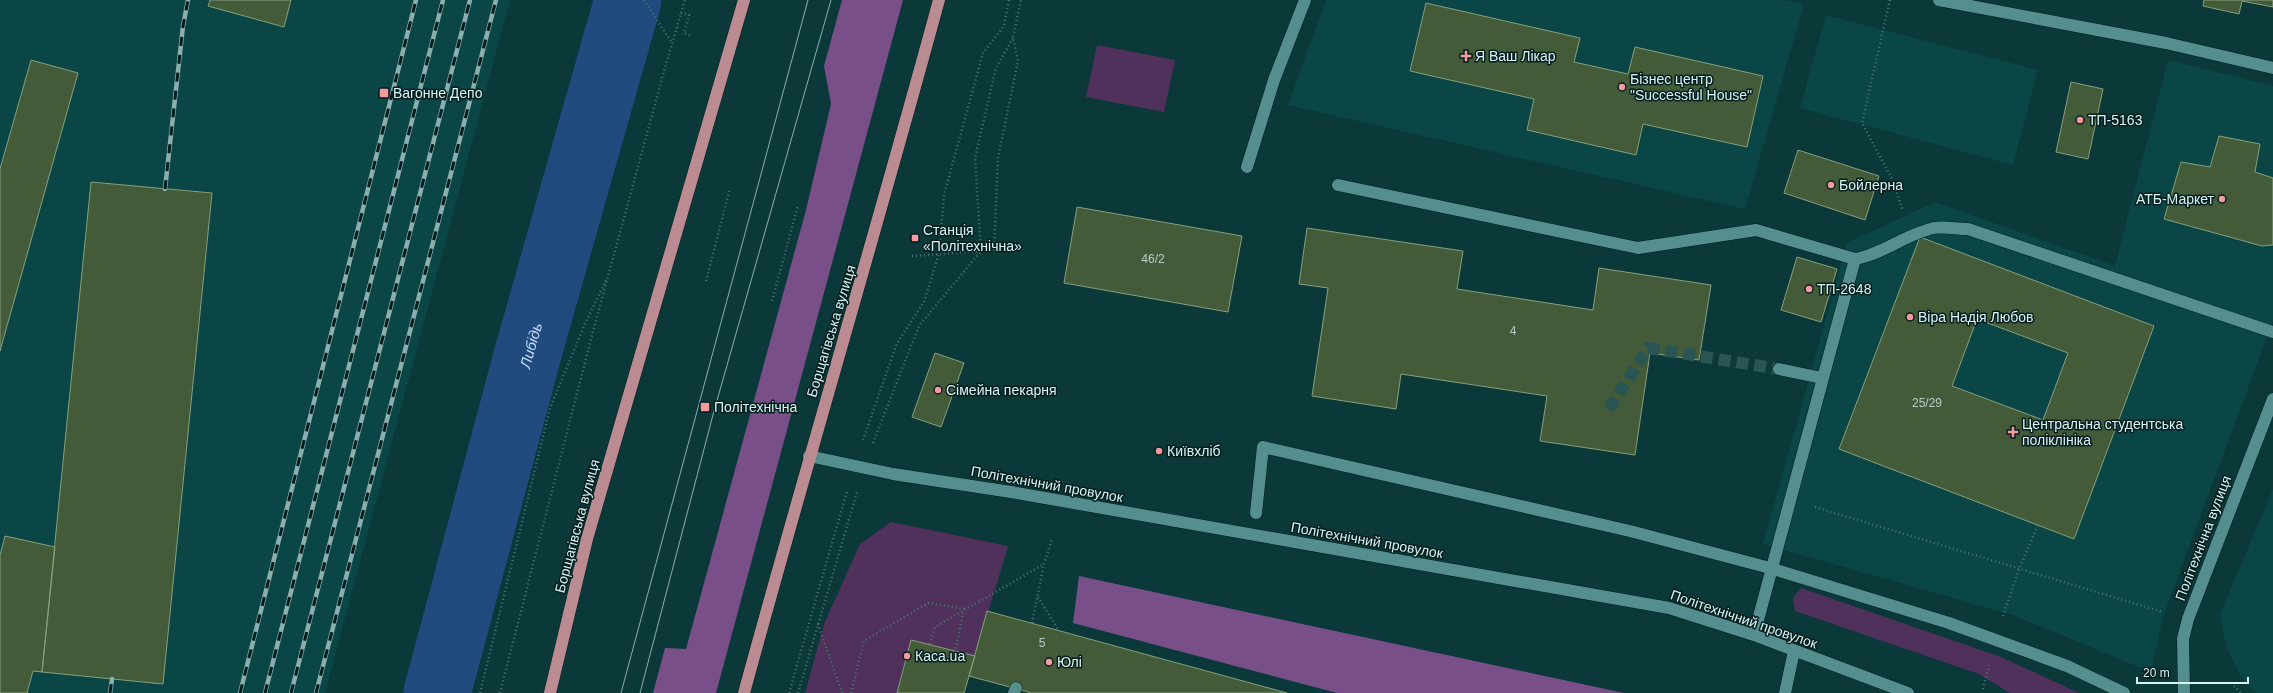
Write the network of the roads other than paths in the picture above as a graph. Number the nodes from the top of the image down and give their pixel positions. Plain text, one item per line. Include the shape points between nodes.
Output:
1 (744, 0) edge
2 (939, 0) edge
3 (1305, 0) edge
4 (1939, 0) edge
5 (2273, 68) edge
6 (1247, 167) dead end
7 (1338, 185) dead end
8 (1855, 259) junction
9 (2273, 332) edge
10 (1779, 369) tunnel mouth
11 (1822, 378) junction
12 (2273, 399) edge
13 (809, 456) junction
14 (1256, 513) dead end
15 (1770, 568) junction
16 (1754, 635) junction
17 (1794, 651) junction
18 (550, 693) edge
19 (744, 693) edge
20 (1785, 693) edge
21 (1908, 693) edge
22 (2124, 693) edge
23 (2184, 693) edge

1 - 18 main road, Борщагівська вулиця via 587,540
2 - 13 main road, Борщагівська вулиця via 877,227
3 - 6 street via 1274,80
4 - 5 street via 2166,43
7 - 8 street via 1638,248 1756,230
8 - 9 street via 1869,256 1934,228 1968,230
8 - 11 street
10 - 11 street
11 - 15 street
12 - 23 street, Політехнічна вулиця via 2188,619 2183,639
13 - 16 street, Політехнічний провулок via 892,474 1011,492 1669,608
13 - 19 main road, Борщагівська вулиця
14 - 15 street via 1263,447 1630,531
15 - 16 street
15 - 22 street via 1949,623 2067,666
16 - 17 street, Політехнічний провулок
17 - 20 street
17 - 21 street, Політехнічний провулок

